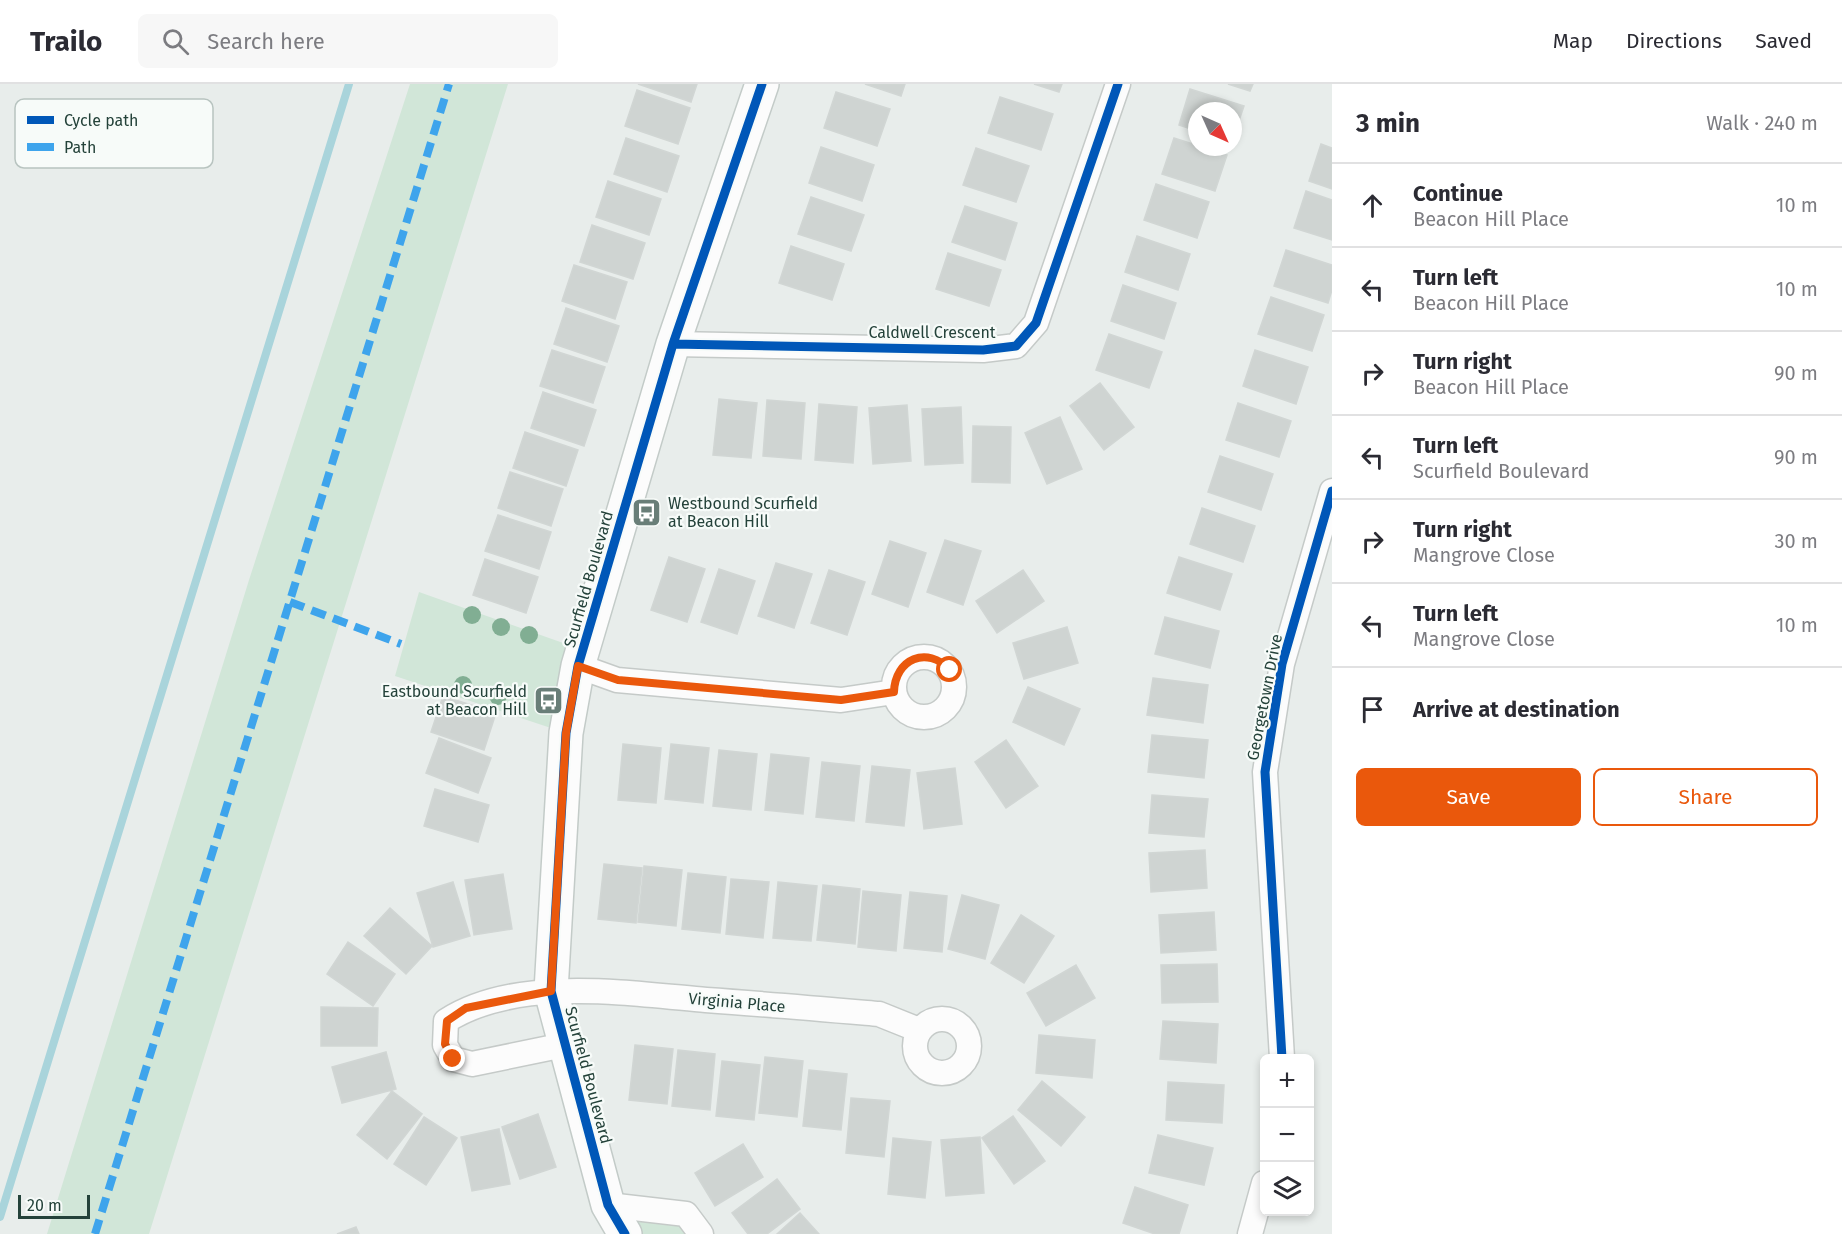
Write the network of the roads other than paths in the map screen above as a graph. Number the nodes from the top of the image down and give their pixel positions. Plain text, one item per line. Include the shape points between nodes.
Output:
1 (762, 84) edge
2 (1118, 84) edge
3 (673, 344) junction
4 (1332, 491) edge
5 (578, 666) junction
6 (894, 692) dead end
7 (551, 991) junction
8 (920, 1030) dead end
9 (564, 1045) junction
10 (1282, 1054) edge
11 (1260, 1198) edge
12 (608, 1205) junction
13 (625, 1234) edge
14 (700, 1234) edge
15 (1250, 1234) edge

1 - 3 street, Scurfield Boulevard
2 - 3 street, Caldwell Crescent via 1036,323 1016,346 983,350
3 - 5 street, Scurfield Boulevard
4 - 10 street, Georgetown Drive via 1282,664 1264,772
5 - 6 street via 618,680 841,700
5 - 7 street, Scurfield Boulevard via 566,733
7 - 8 street, Virginia Place via 599,991 879,1014
7 - 9 street, Scurfield Boulevard
7 - 9 street, Virginia Place via 466,1008 447,1021 445,1044 453,1059 472,1065
9 - 12 street, Scurfield Boulevard
11 - 15 street
12 - 13 street, Scurfield Boulevard
12 - 14 street via 686,1214

